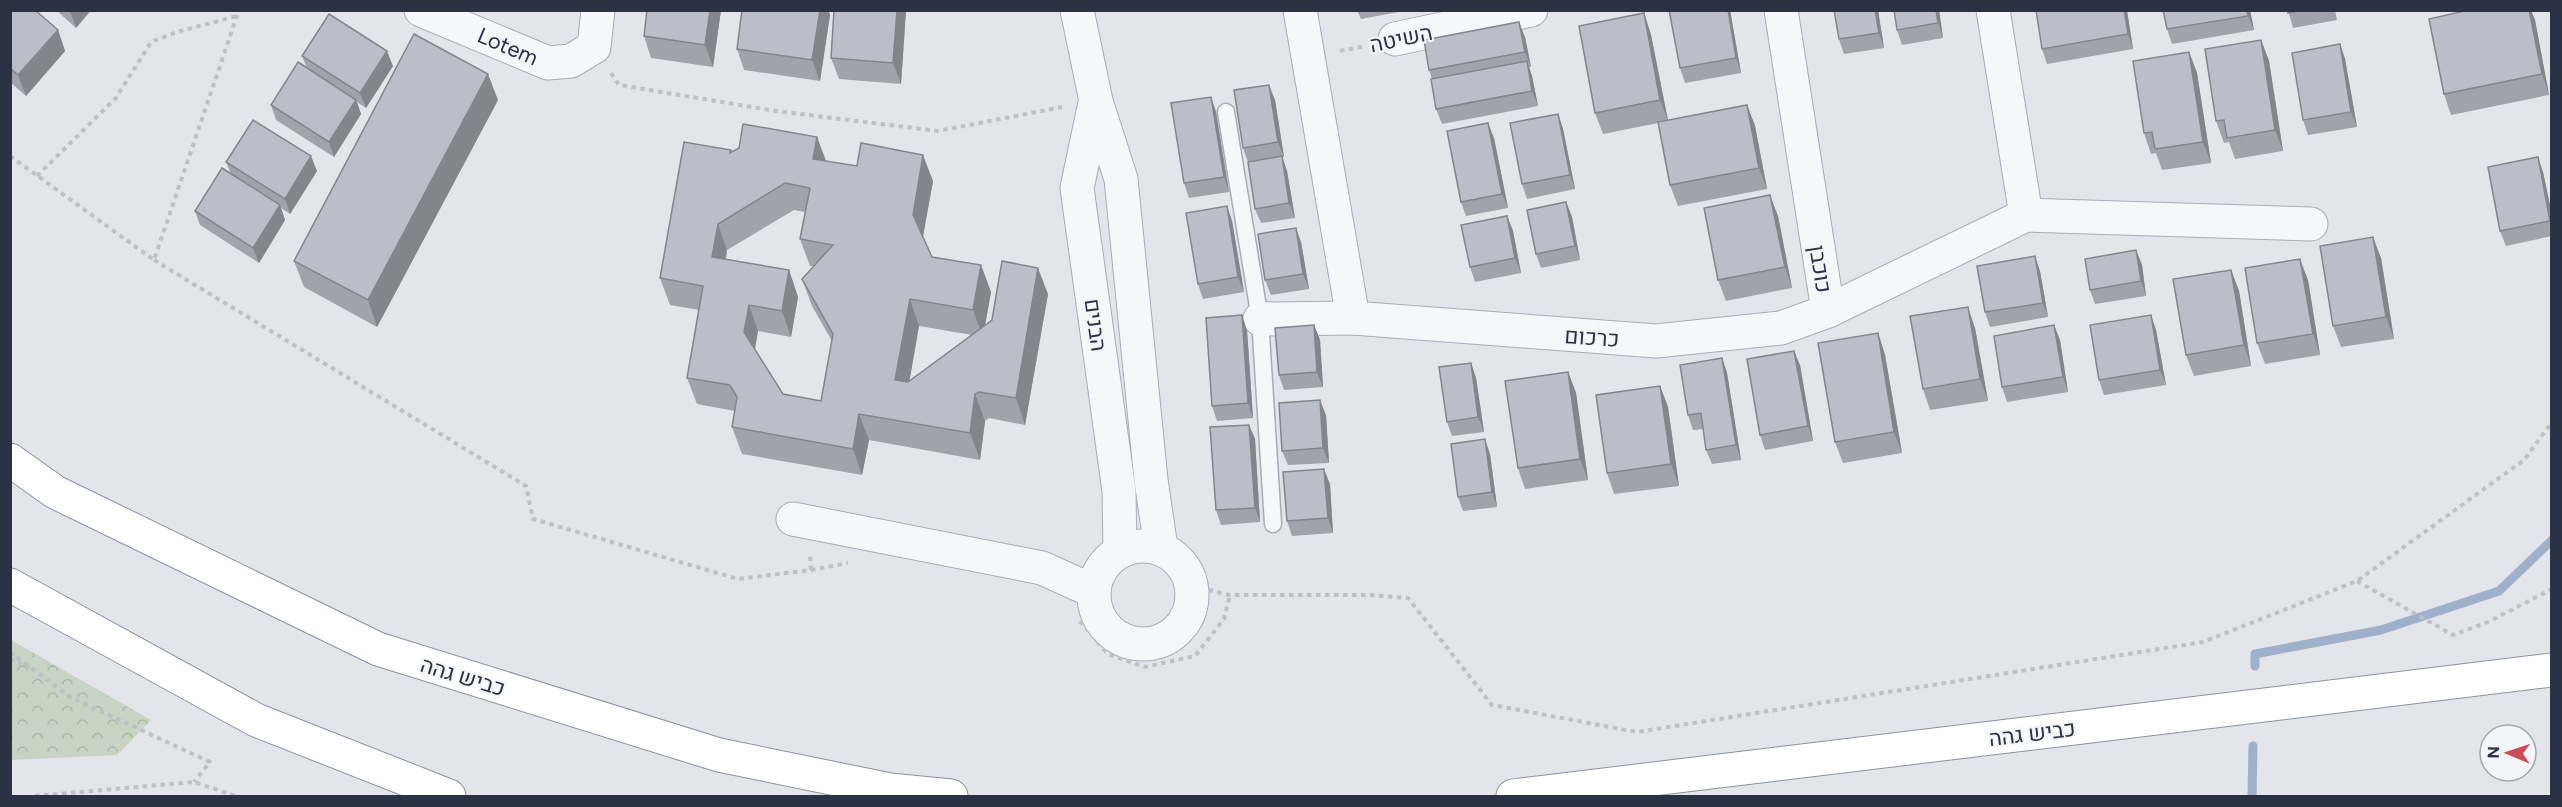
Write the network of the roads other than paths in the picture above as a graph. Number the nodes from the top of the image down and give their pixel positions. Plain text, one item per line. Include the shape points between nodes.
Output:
1 (421, 10) edge
2 (598, 10) edge
3 (1077, 10) edge
4 (1300, 10) edge
5 (1531, 10) edge
6 (1781, 10) edge
7 (1993, 11) edge
8 (1395, 39) road end
9 (1096, 101) junction
10 (1226, 112) dead end
11 (2026, 215) junction
12 (2311, 224) dead end
13 (1828, 311) junction
14 (1353, 318) junction
15 (1260, 319) junction
16 (10, 460) edge
17 (801, 520) road end
18 (1274, 524) dead end
19 (1161, 549) junction
20 (1120, 550) junction
21 (10, 585) edge
22 (1083, 602) junction
23 (2552, 669) edge
24 (449, 796) edge
25 (951, 796) edge
26 (1513, 796) edge

1 - 2 street, Lotem via 548,63 571,61 594,47
3 - 9 street, הבנים
4 - 14 street
5 - 8 street, השיטה
6 - 13 street, כוכבן
7 - 11 street
9 - 19 street, הבנים via 1121,179
9 - 20 street, הבנים via 1077,188 1119,491
10 - 15 lane
11 - 12 street, כוכבן
11 - 13 street, כוכבן
13 - 14 street, כרכום via 1781,328 1656,342
14 - 15 street, כרכום
15 - 18 lane
16 - 25 highway, כביש גהה via 55,492 378,649 719,755 890,790
17 - 22 street via 1041,568
19 - 20 street via 1147,545
19 - 22 street via 1186,570 1191,586 1192,603 1175,632 1145,644 1128,642 1113,635 1095,608
20 - 22 street via 1107,560
21 - 24 highway via 256,720
23 - 26 highway, כביש גהה

